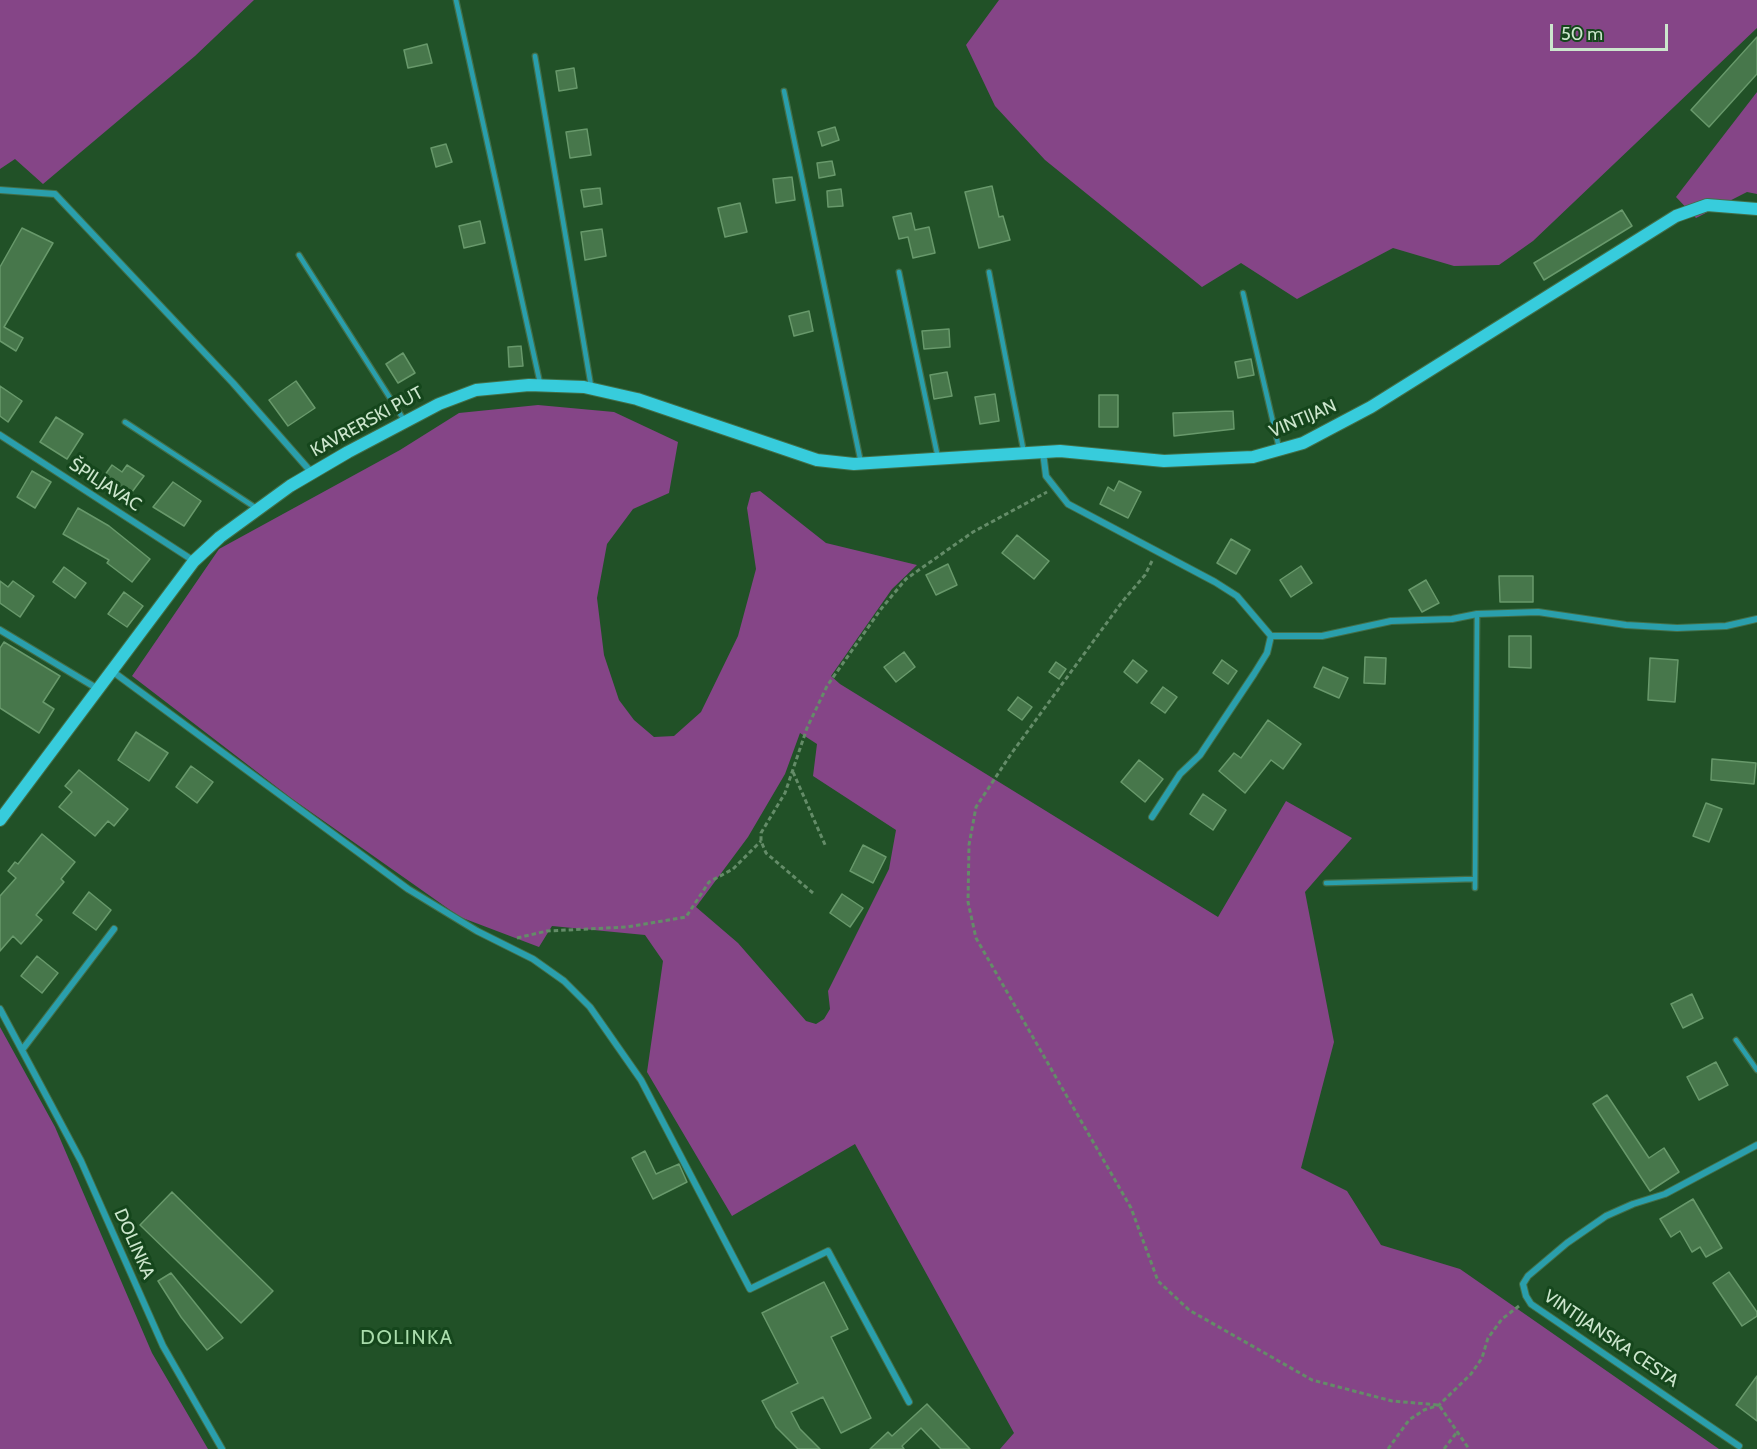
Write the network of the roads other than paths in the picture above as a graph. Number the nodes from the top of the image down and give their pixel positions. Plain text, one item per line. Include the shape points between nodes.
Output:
1 (456, 0) edge
2 (535, 56) dead end
3 (784, 91) dead end
4 (0, 190) edge
5 (1757, 209) edge
6 (299, 255) dead end
7 (899, 272) dead end
8 (989, 272) dead end
9 (1243, 294) dead end
10 (540, 386) junction
11 (592, 389) junction
12 (404, 421) junction
13 (126, 422) dead end
14 (738, 433) joint
15 (0, 435) edge
16 (1280, 451) junction
17 (1044, 452) junction
18 (1024, 453) junction
19 (938, 458) junction
20 (861, 463) junction
21 (312, 473) junction
22 (258, 509) junction
23 (194, 561) junction
24 (1477, 614) junction
25 (1757, 619) edge
26 (0, 630) edge
27 (1271, 636) junction
28 (112, 671) junction
29 (98, 689) junction
30 (1152, 817) dead end
31 (0, 820) edge
32 (1475, 879) junction
33 (1326, 883) dead end
34 (1475, 888) dead end
35 (114, 929) dead end
36 (0, 1009) edge
37 (1736, 1040) dead end
38 (22, 1050) junction
39 (1757, 1070) edge
40 (1757, 1145) edge
41 (909, 1402) dead end
42 (1739, 1446) dead end
43 (222, 1449) edge

1 - 10 lane
2 - 11 lane
3 - 20 lane
4 - 21 street via 55,194 233,382
5 - 16 main road, VINTIJAN via 1707,205 1676,216 1371,407 1327,432
6 - 12 lane
7 - 19 lane
8 - 18 lane
9 - 16 lane
10 - 11 main road, KAVRERSKI PUT
10 - 12 main road, KAVRERSKI PUT via 476,390
11 - 14 main road, KAVRERSKI PUT via 638,399
12 - 21 main road, KAVRERSKI PUT
13 - 22 lane
14 - 20 main road, VINTIJAN via 817,460
15 - 23 street, ŠPILJAVAC
16 - 17 main road, VINTIJAN via 1253,457 1164,461
17 - 18 main road, VINTIJAN
17 - 27 street via 1044,469 1053,489 1068,504 1237,596
18 - 19 main road, VINTIJAN
19 - 20 main road, VINTIJAN
21 - 22 main road, KAVRERSKI PUT
22 - 23 main road, KAVRERSKI PUT
23 - 28 main road, KAVRERSKI PUT
24 - 25 street via 1538,612 1677,628 1726,626
24 - 27 street via 1391,621 1322,636
24 - 32 lane
26 - 29 street
27 - 30 street via 1258,667 1200,755 1180,774
28 - 29 main road, KAVRERSKI PUT
28 - 41 street via 408,889 564,981 590,1006 641,1080 750,1289 828,1251
29 - 31 main road, KAVRERSKI PUT
32 - 33 lane
32 - 34 lane
35 - 38 street
36 - 38 street, DOLINKA
37 - 39 lane
38 - 43 street, DOLINKA via 81,1161 163,1346
40 - 42 street, VINTIJANSKA CESTA via 1665,1194 1606,1216 1567,1243 1523,1284 1531,1304

